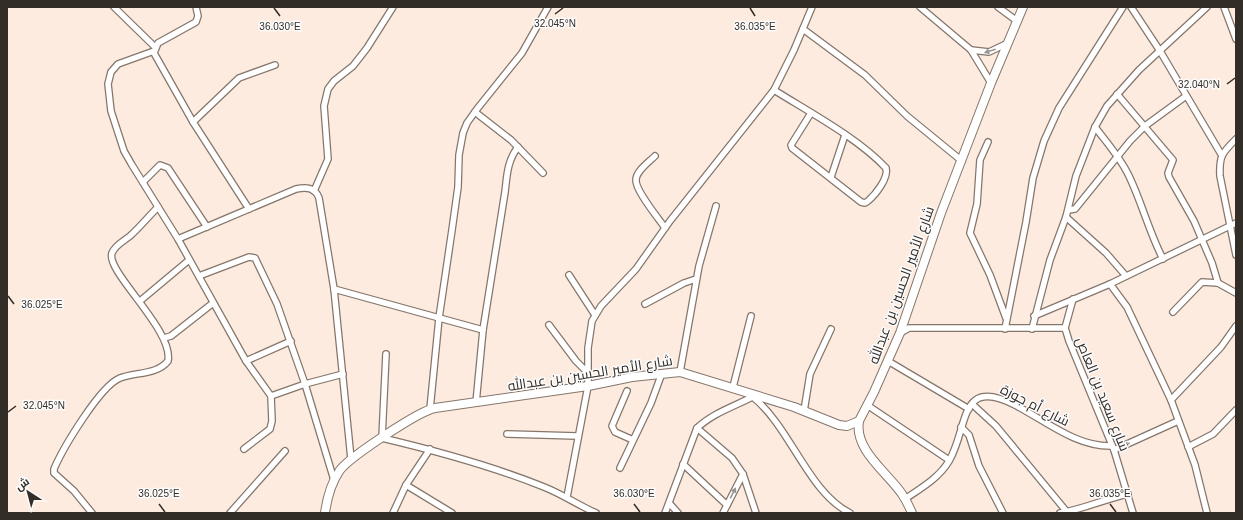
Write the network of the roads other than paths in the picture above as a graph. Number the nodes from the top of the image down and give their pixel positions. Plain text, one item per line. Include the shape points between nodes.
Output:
1 (114, 7) edge
2 (196, 7) edge
3 (393, 7) edge
4 (548, 7) edge
5 (812, 7) edge
6 (920, 7) edge
7 (998, 7) edge
8 (1024, 7) edge
9 (1123, 7) edge
10 (1131, 7) edge
11 (1207, 7) edge
12 (1224, 7) edge
13 (1017, 21) junction
14 (803, 29) junction
15 (1236, 39) edge
16 (1008, 43) junction
17 (155, 49) junction
18 (972, 50) junction
19 (1160, 51) junction
20 (275, 65) dead end
21 (991, 83) junction
22 (774, 90) junction
23 (1117, 94) junction
24 (1186, 96) junction
25 (475, 112) junction
26 (811, 113) junction
27 (193, 122) junction
28 (1145, 126) junction
29 (1095, 127) junction
30 (845, 135) junction
31 (1236, 139) edge
32 (988, 142) dead end
33 (518, 147) junction
34 (1222, 154) junction
35 (1117, 155) junction
36 (655, 156) dead end
37 (962, 160) junction
38 (544, 173) dead end
39 (831, 177) junction
40 (143, 182) junction
41 (314, 191) junction
42 (716, 206) dead end
43 (158, 208) junction
44 (248, 210) junction
45 (1068, 210) junction
46 (1066, 217) junction
47 (1233, 224) edge
48 (207, 227) junction
49 (665, 228) junction
50 (1233, 231) edge
51 (1217, 233) junction
52 (178, 239) junction
53 (1202, 240) junction
54 (1236, 255) edge
55 (1163, 259) junction
56 (189, 260) junction
57 (569, 275) dead end
58 (199, 276) junction
59 (1126, 276) junction
60 (696, 279) junction
61 (1218, 283) junction
62 (1110, 284) junction
63 (334, 289) junction
64 (1236, 294) edge
65 (1073, 300) junction
66 (140, 301) junction
67 (213, 303) junction
68 (645, 304) dead end
69 (1173, 312) dead end
70 (595, 315) junction
71 (751, 316) dead end
72 (1034, 316) junction
73 (439, 318) junction
74 (1006, 318) junction
75 (549, 325) dead end
76 (1236, 326) edge
77 (1032, 328) junction
78 (1065, 328) junction
79 (831, 329) dead end
80 (1005, 329) junction
81 (482, 330) junction
82 (900, 333) junction
83 (164, 338) junction
84 (291, 341) junction
85 (386, 354) dead end
86 (246, 361) junction
87 (888, 361) junction
88 (587, 372) junction
89 (680, 372) junction
90 (662, 373) junction
91 (343, 374) junction
92 (305, 384) junction
93 (588, 386) junction
94 (733, 387) junction
95 (627, 391) dead end
96 (271, 396) junction
97 (755, 396) junction
98 (1171, 400) junction
99 (476, 403) junction
100 (867, 405) junction
101 (971, 407) junction
102 (430, 409) junction
103 (1236, 410) edge
104 (804, 411) junction
105 (859, 421) junction
106 (1178, 421) junction
107 (961, 427) junction
108 (697, 428) junction
109 (507, 434) dead end
110 (577, 436) junction
111 (382, 438) junction
112 (633, 440) junction
113 (1188, 447) junction
114 (1113, 448) junction
115 (244, 449) dead end
116 (430, 449) junction
117 (285, 451) dead end
118 (351, 460) junction
119 (949, 460) junction
120 (682, 464) junction
121 (620, 468) dead end
122 (743, 474) junction
123 (334, 480) junction
124 (406, 485) junction
125 (1128, 494) junction
126 (566, 497) junction
127 (906, 499) junction
128 (670, 504) junction
129 (727, 505) junction
130 (841, 508) junction
131 (1078, 511) edge
132 (1067, 512) junction
133 (92, 513) edge
134 (231, 513) edge
135 (325, 513) edge
136 (393, 513) edge
137 (452, 513) edge
138 (596, 513) edge
139 (665, 513) edge
140 (678, 513) edge
141 (723, 513) edge
142 (756, 513) edge
143 (834, 513) edge
144 (850, 513) edge
145 (912, 513) edge
146 (1003, 513) edge
147 (1060, 513) edge
148 (1133, 513) edge
149 (1207, 513) edge

1 - 17 street
2 - 17 street via 196,22 161,41
3 - 41 street via 353,66 328,89 324,106 328,159
4 - 25 street via 522,53
5 - 14 street
6 - 18 street
7 - 13 street
8 - 13 street, شارع الأمير الحسين بن عبدالله
9 - 74 street via 1059,108 1044,141 1033,178
10 - 19 street
11 - 19 street
12 - 15 street
13 - 16 street, شارع الأمير الحسين بن عبدالله
14 - 22 street
14 - 37 street via 865,76 913,121
16 -> 18 street via 989,52
16 - 21 street, شارع الأمير الحسين بن عبدالله
17 - 27 street via 155,57
17 - 40 street via 118,64 109,77 113,118 124,151
18 - 21 street
19 - 23 street
19 - 24 street
20 - 27 street via 239,78
21 - 37 street, شارع الأمير الحسين بن عبدالله
22 - 26 street
22 - 49 street
23 - 28 street
23 - 29 street
24 - 28 street
24 - 34 street
25 - 33 street
25 - 73 street via 467,123 460,145 458,187
26 - 30 street
26 - 39 street via 790,145 794,152
27 - 44 street
28 - 35 street
28 - 53 street via 1173,160 1169,177 1178,189
29 - 35 street
29 - 45 street via 1082,156
30 - 39 street
30 - 39 street via 882,164 887,174 872,198 865,203
31 - 34 street
32 - 74 street via 980,160 976,204 970,233 990,275
33 - 38 street
33 - 81 street via 507,170
34 - 47 street via 1220,176
35 - 45 street via 1075,209
35 - 55 street via 1129,176 1152,238
36 - 49 street via 635,180
37 - 82 street, شارع الأمير الحسين بن عبدالله
40 - 43 street
40 - 48 street via 160,165 168,168
41 - 44 street via 307,188 296,189
41 - 63 street via 319,198
42 - 60 street
43 - 52 street
43 - 66 street via 117,246 111,255 116,269
44 - 48 street
45 - 46 street
46 - 59 street via 1106,253
46 - 72 street
47 - 50 street
47 - 51 street
48 - 52 street
49 - 70 street via 636,270
50 - 51 street
50 - 54 street
51 - 53 street
52 - 56 street
53 - 55 street
53 - 61 street
55 - 59 street
56 - 58 street
56 - 66 street
57 - 70 street
58 - 67 street
58 - 84 street via 249,257 256,258 275,297
59 - 62 street
60 - 68 street
60 - 89 street
61 - 64 street
61 - 69 street via 1205,281 1198,284
62 - 65 street
62 - 98 street via 1127,306
63 - 73 street
63 - 91 street
65 - 72 street
65 - 78 street
66 - 83 street
67 - 83 street via 171,336
67 - 86 street
70 - 88 street via 589,334
71 - 94 street
72 - 77 street
73 - 81 street
73 - 102 street
74 - 80 street
75 - 88 street
76 - 98 street via 1217,352
77 - 78 street, شارع سعيد بن العاص
77 - 80 street, شارع سعيد بن العاص
78 - 114 street, شارع سعيد بن العاص
79 - 104 street via 810,374
80 - 82 street, شارع سعيد بن العاص via 909,328
81 - 99 street
82 - 87 street, شارع الأمير الحسين بن عبدالله
83 - 133 street via 167,363 140,374 121,378 108,386 100,394 54,469 54,473 74,491
84 - 86 street
84 - 92 street
85 - 111 street
86 - 96 street
87 - 100 street, شارع الأمير الحسين بن عبدالله
87 - 101 street
88 - 93 street
89 - 90 street, شارع الأمير الحسين بن عبدالله
89 - 94 street, شارع الأمير الحسين بن عبدالله
90 - 93 street, شارع الأمير الحسين بن عبدالله
90 - 112 street
91 - 92 street
91 - 118 street
92 - 96 street
92 - 123 street
93 - 99 street, شارع الأمير الحسين بن عبدالله
93 - 110 street
94 - 97 street, شارع الأمير الحسين بن عبدالله
95 - 112 street via 612,426 615,432
96 - 115 street via 270,429
97 - 104 street, شارع الأمير الحسين بن عبدالله
97 - 108 street via 716,415
97 - 130 street via 781,428 823,492
98 - 106 street
99 - 102 street, شارع الأمير الحسين بن عبدالله
100 - 105 street, شارع الأمير الحسين بن عبدالله
100 - 119 street
101 - 107 street
101 - 114 street, شارع أم جوزة via 976,399 982,396 1001,399 1068,435 1091,444
101 - 132 street via 996,426
102 - 111 street, شارع الأمير الحسين بن عبدالله
103 - 113 street via 1213,434
104 - 105 street, شارع الأمير الحسين بن عبدالله via 839,425 847,426
105 - 127 street via 858,433 867,451
106 - 113 street
106 - 114 street
107 - 119 street
107 - 146 street via 968,435 979,466
108 - 120 street
108 - 122 street via 732,458
109 - 110 street
110 - 126 street
111 - 116 street
111 - 118 street, شارع الأمير الحسين بن عبدالله
112 - 121 street
113 - 149 street
114 - 125 street, شارع سعيد بن العاص
116 - 124 street
116 - 126 street via 490,467
117 - 134 street
118 - 123 street, شارع الأمير الحسين بن عبدالله
119 - 127 street via 942,471
120 - 128 street
120 - 129 street
129 -> 122 street
122 - 142 street
123 - 135 street, شارع الأمير الحسين بن عبدالله
124 - 136 street
124 - 137 street
125 - 131 street via 1103,499
125 - 148 street, شارع سعيد بن العاص
126 - 138 street
127 - 145 street
128 - 139 street
128 - 140 street
129 - 141 street
130 - 143 street
130 - 144 street
131 - 132 street
132 - 147 street

